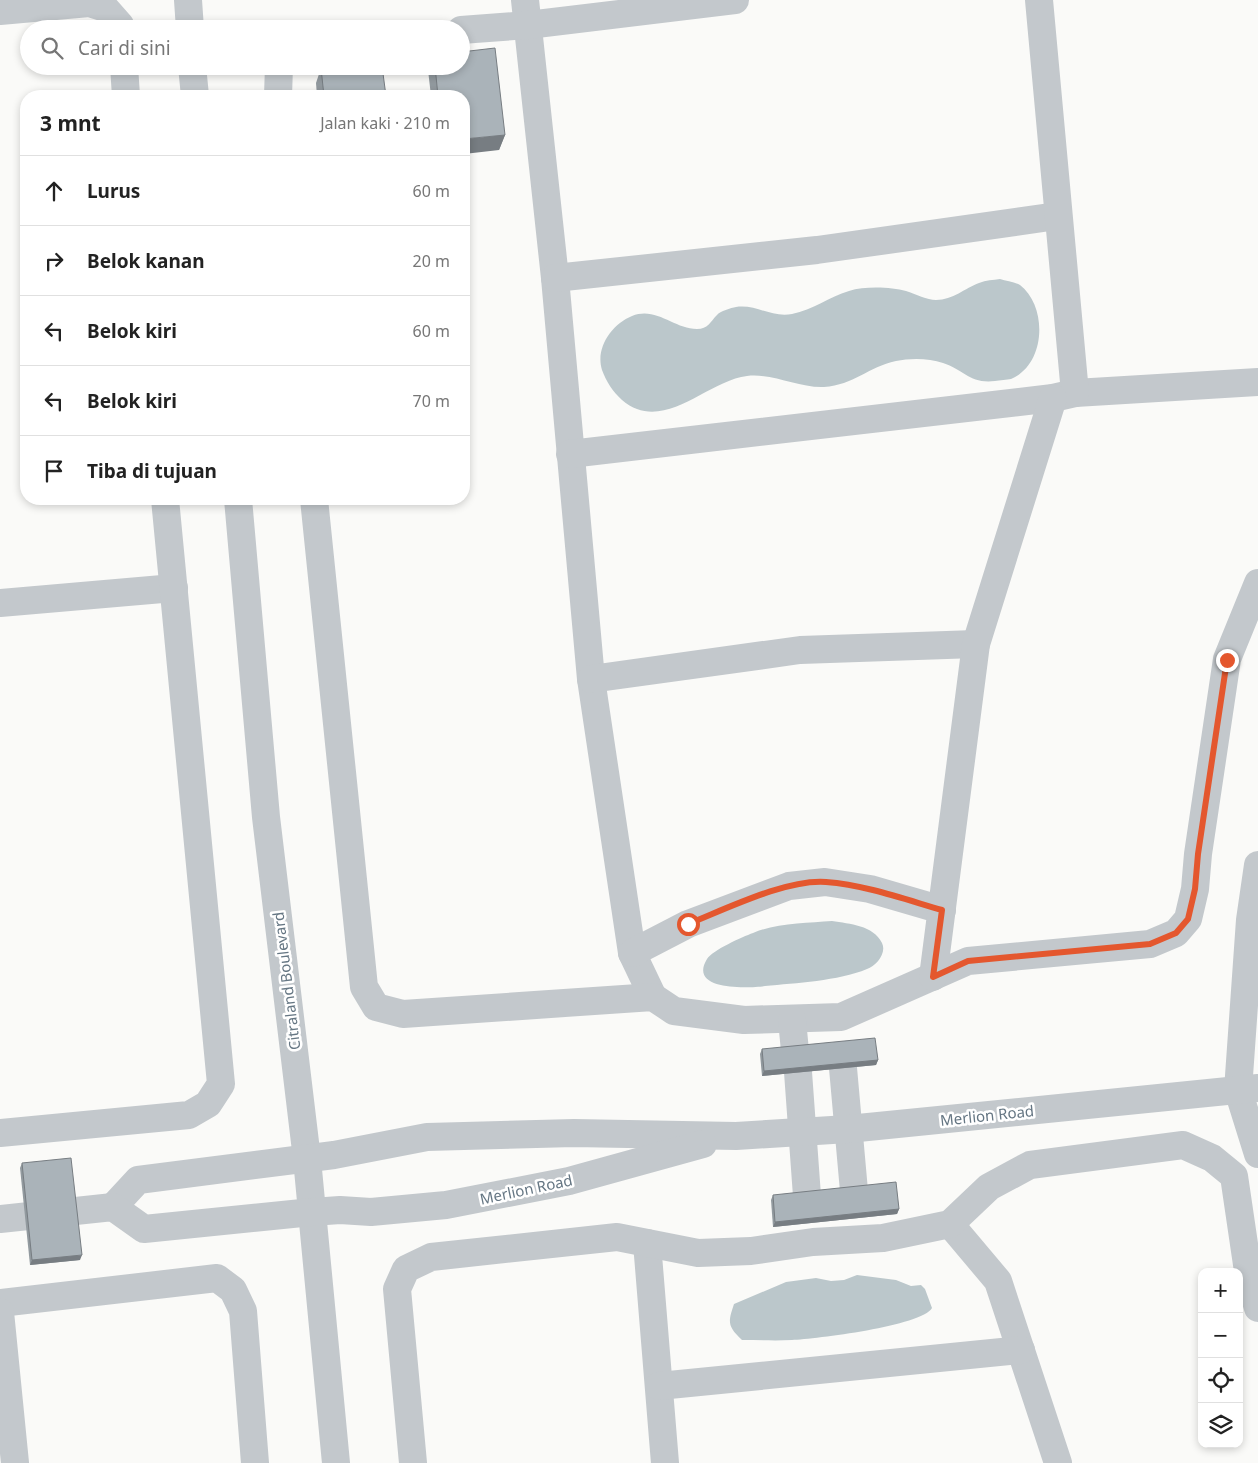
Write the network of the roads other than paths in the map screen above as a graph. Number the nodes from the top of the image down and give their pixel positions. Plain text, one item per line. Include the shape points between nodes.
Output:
1 (188, 0) edge
2 (735, 0) edge
3 (1039, 0) edge
4 (0, 11) edge
5 (527, 12) edge
6 (116, 20) edge
7 (189, 20) edge
8 (470, 28) edge
9 (125, 75) edge
10 (193, 75) edge
11 (279, 75) edge
12 (126, 90) edge
13 (194, 90) edge
14 (278, 90) edge
15 (1057, 216) junction
16 (555, 278) junction
17 (1258, 382) edge
18 (1064, 395) junction
19 (570, 454) junction
20 (166, 505) edge
21 (239, 505) edge
22 (315, 505) edge
23 (1258, 583) edge
24 (174, 588) junction
25 (0, 603) edge
26 (976, 644) junction
27 (591, 679) junction
28 (1258, 865) edge
29 (942, 910) junction
30 (632, 953) junction
31 (933, 977) junction
32 (653, 997) junction
33 (792, 1020) junction
34 (843, 1068) edge
35 (1248, 1089) edge
36 (848, 1129) junction
37 (803, 1132) junction
38 (0, 1133) edge
39 (736, 1136) junction
40 (1258, 1154) edge
41 (307, 1158) junction
42 (854, 1191) edge
43 (807, 1196) edge
44 (113, 1206) junction
45 (312, 1212) junction
46 (0, 1218) edge
47 (950, 1224) junction
48 (647, 1243) junction
49 (0, 1303) edge
50 (1258, 1308) edge
51 (0, 1312) edge
52 (1021, 1350) junction
53 (659, 1386) junction
54 (15, 1463) edge
55 (255, 1463) edge
56 (336, 1463) edge
57 (413, 1463) edge
58 (665, 1463) edge
59 (1058, 1463) edge

1 - 7 street
2 - 5 street
3 - 15 street
4 - 6 street via 88,3 105,8
5 - 8 street
5 - 16 street
9 - 12 street
10 - 13 street
11 - 14 street
15 - 16 street via 818,250
15 - 18 street
16 - 19 street
17 - 18 street
18 - 19 street
18 - 26 street
19 - 27 street
20 - 24 street
21 - 41 street, Citraland Boulevard via 266,817
22 - 32 street via 364,988 376,1007 403,1014
23 - 31 street via 1227,660 1188,919 1176,933 1150,944 968,961
24 - 25 street
24 - 38 street via 221,1084 208,1104 188,1115
26 - 27 street via 800,650
26 - 29 street
27 - 30 street
28 - 35 street via 1250,920
29 - 30 street via 870,889 825,882 789,886 688,924
29 - 31 street
30 - 32 street
31 - 33 street via 841,1017 838,1028
32 - 33 street via 674,1011 744,1020
33 - 37 street
34 - 36 street
35 - 36 street, Merlion Road
35 - 40 street
36 - 37 street, Merlion Road
36 - 42 street
37 - 39 street, Merlion Road
37 - 43 street
39 - 41 street, Merlion Road via 574,1133 427,1138
39 - 45 street, Merlion Road via 569,1181 446,1205 371,1212
41 - 44 street, Merlion Road via 138,1180
41 - 45 street, Citraland Boulevard
44 - 45 street, Merlion Road via 144,1229
44 - 46 street
45 - 56 street, Citraland Boulevard
47 - 48 street via 884,1238 858,1229 812,1232 751,1251 698,1253
47 - 50 street via 989,1188 1030,1165 1184,1145 1212,1158 1234,1176 1249,1278
47 - 52 street via 998,1281
48 - 53 street
48 - 57 street via 617,1238 431,1257 406,1269 397,1289
49 - 55 street via 217,1278 233,1290 244,1311
51 - 54 street
52 - 53 street
52 - 59 street
53 - 58 street

